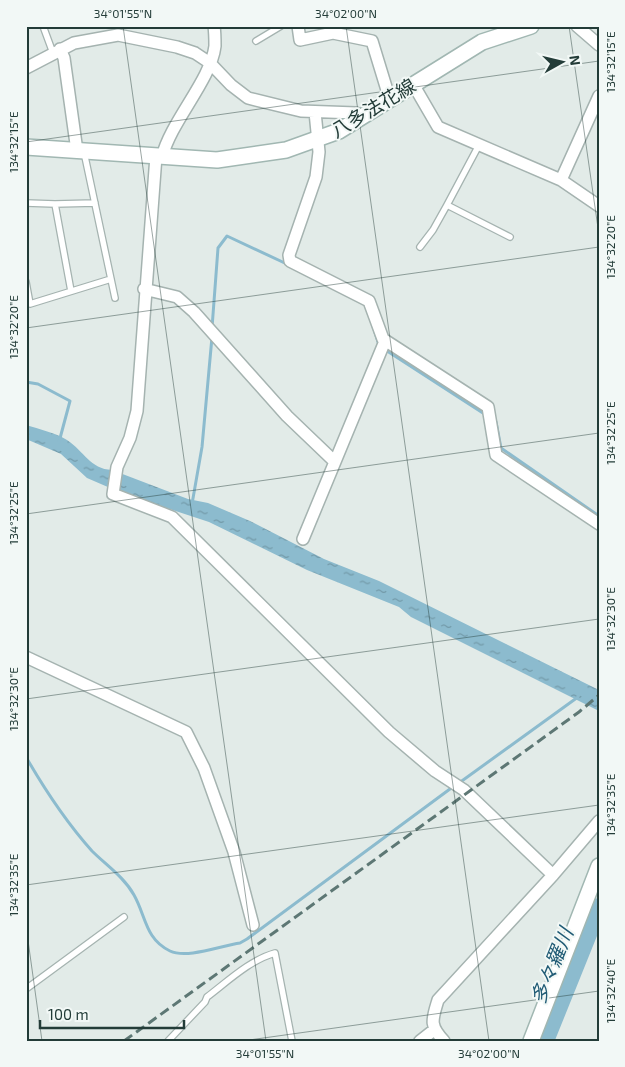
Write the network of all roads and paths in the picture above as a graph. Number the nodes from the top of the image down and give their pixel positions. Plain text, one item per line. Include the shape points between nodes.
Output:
1 (43, 26) edge
2 (214, 26) edge
3 (280, 26) edge
4 (298, 26) edge
5 (531, 26) edge
6 (577, 26) edge
7 (118, 30) edge
8 (349, 30) edge
9 (256, 41) dead end
10 (599, 45) edge
11 (57, 51) junction
12 (210, 63) junction
13 (26, 68) edge
14 (413, 84) junction
15 (599, 96) edge
16 (390, 100) junction
17 (316, 112) junction
18 (364, 118) junction
19 (317, 140) junction
20 (479, 145) junction
21 (26, 148) edge
22 (80, 151) junction
23 (159, 156) junction
24 (561, 180) junction
25 (26, 203) edge
26 (95, 203) junction
27 (55, 204) junction
28 (447, 205) junction
29 (599, 206) edge
30 (510, 237) dead end
31 (420, 247) dead end
32 (111, 279) junction
33 (26, 282) edge
34 (144, 289) junction
35 (71, 291) junction
36 (115, 298) dead end
37 (383, 345) junction
38 (334, 461) junction
39 (599, 524) edge
40 (303, 538) dead end
41 (26, 657) edge
42 (599, 821) edge
43 (599, 866) edge
44 (553, 875) junction
45 (124, 917) dead end
46 (253, 925) dead end
47 (26, 989) edge
48 (434, 1030) junction
49 (168, 1041) edge
50 (292, 1041) edge
51 (420, 1041) edge
52 (444, 1041) edge
53 (531, 1041) edge

1 - 11 lane
2 - 12 street via 215,46
3 - 9 lane
4 - 8 street via 300,40
5 - 14 main road, 八多法花線 via 482,42
6 - 10 street
7 - 11 street
7 - 12 street via 195,53
8 - 16 street via 372,41
11 - 13 street
11 - 22 street via 64,58
12 - 17 street via 248,98 282,108
12 - 23 street
14 - 16 main road, 八多法花線
14 - 20 street via 438,127
15 - 24 street
16 - 18 main road, 八多法花線
17 - 18 street via 356,113
17 - 19 street
18 - 19 main road, 八多法花線
19 - 23 main road, 八多法花線 via 286,150 217,160
19 - 37 street via 316,177 289,255 290,261 369,301 374,308
20 - 24 street
20 - 28 lane
21 - 22 main road, 八多法花線
22 - 23 main road, 八多法花線
22 - 26 lane
23 - 34 street
24 - 29 street
25 - 27 lane
26 - 27 lane
26 - 32 lane
27 - 35 lane
28 - 30 lane
28 - 31 lane
32 - 35 lane
32 - 36 lane
33 - 35 lane via 30,304
34 - 38 street via 177,297 194,312 276,404
34 - 44 street via 137,411 116,471 113,494 172,517 389,732 434,771 457,785
37 - 38 street
37 - 39 street via 488,408 496,455
38 - 40 street
41 - 46 street via 186,732 204,768 234,852
42 - 44 street
43 - 53 main road
44 - 48 street via 438,1000 432,1019
45 - 47 lane
48 - 51 street
48 - 52 street
49 - 50 lane via 207,997 239,973 275,953

